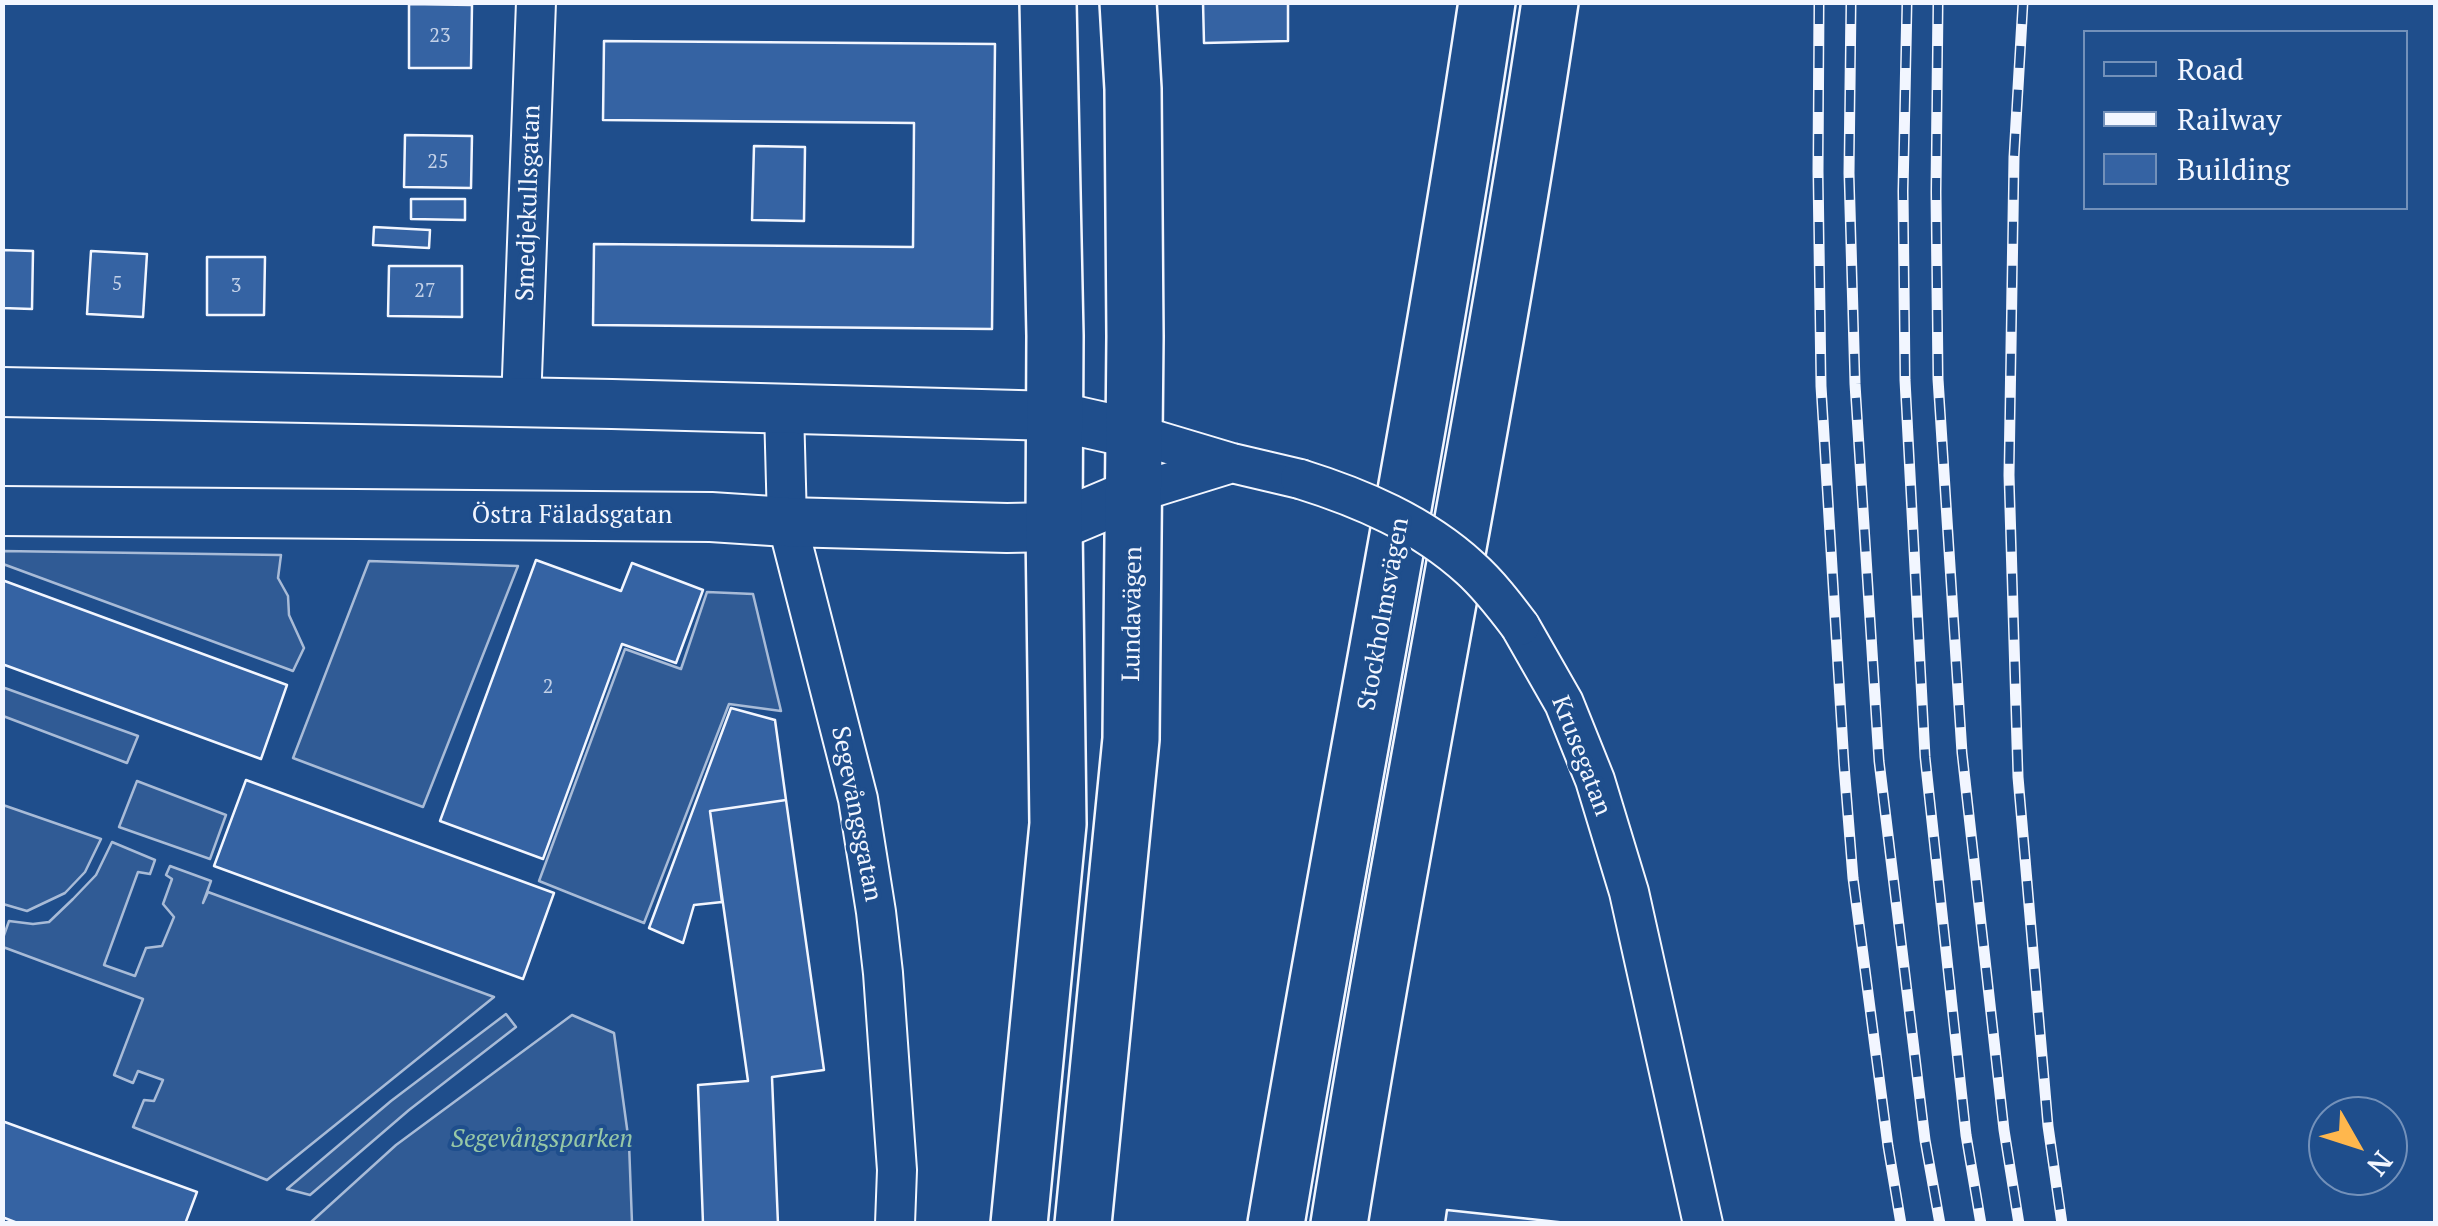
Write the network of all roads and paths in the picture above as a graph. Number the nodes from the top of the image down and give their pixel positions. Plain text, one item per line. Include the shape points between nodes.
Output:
1 (536, 2) edge
2 (1048, 2) edge
3 (1128, 2) edge
4 (1487, 2) edge
5 (1550, 2) edge
6 (2, 392) edge
7 (521, 403) junction
8 (784, 409) junction
9 (1055, 416) junction
10 (1135, 434) junction
11 (1232, 464) junction
12 (1135, 494) junction
13 (2, 510) edge
14 (788, 522) junction
15 (1054, 527) junction
16 (895, 1224) edge
17 (1020, 1224) edge
18 (1083, 1224) edge
19 (1276, 1224) edge
20 (1339, 1224) edge
21 (1703, 1224) edge

1 - 7 street, Smedjekullsgatan
2 - 9 main road
3 - 10 main road, Lundavägen
4 - 19 main road, Stockholmsvägen
5 - 20 main road
6 - 7 street
7 - 8 street
8 - 9 street
8 - 14 street, Segevångsgatan
9 - 10 street
9 - 15 main road
10 - 11 street, Krusegatan
10 - 12 main road, Lundavägen
11 - 12 street, Krusegatan
11 - 21 street, Krusegatan, bridge via 1300,479 1430,536 1470,568 1520,626 1564,703 1606,817
12 - 15 street, Östra Fäladsgatan
12 - 18 main road, Lundavägen via 1131,739
13 - 14 street, Östra Fäladsgatan
14 - 15 street, Östra Fäladsgatan
14 - 16 street, Segevångsgatan via 858,799 876,912 897,1170
15 - 17 main road via 1058,824

